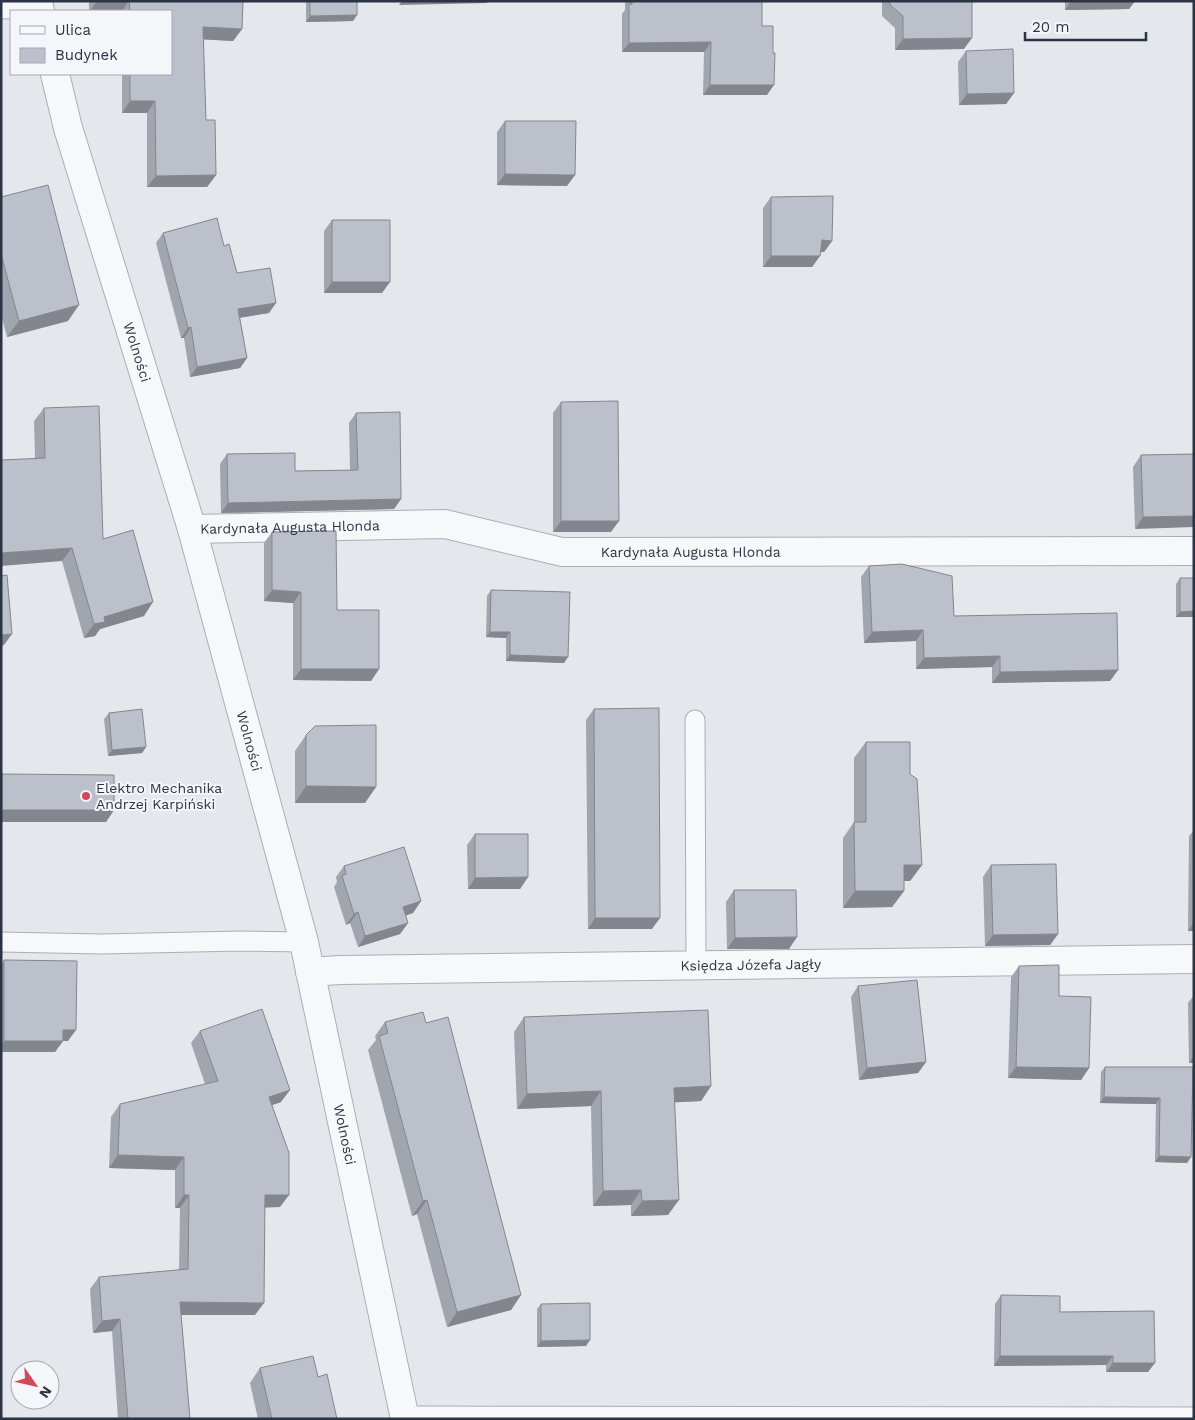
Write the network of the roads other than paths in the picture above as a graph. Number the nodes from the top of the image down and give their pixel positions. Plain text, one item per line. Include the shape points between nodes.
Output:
1 (39, 7) edge
2 (1, 9) edge
3 (55, 75) edge
4 (192, 529) junction
5 (1194, 551) edge
6 (695, 720) dead end
7 (1, 942) edge
8 (304, 942) junction
9 (1194, 959) edge
10 (696, 966) junction
11 (310, 972) junction
12 (405, 1417) edge
13 (1194, 1417) edge

1 - 2 lane
3 - 4 street, Wolności via 68,128
4 - 5 street, Kardynała Augusta Hlonda via 445,524 562,552
4 - 8 street, Wolności
6 - 10 lane
7 - 8 lane
8 - 11 street, Wolności
9 - 10 street, Księdza Józefa Jagły
10 - 11 street, Księdza Józefa Jagły
11 - 12 street, Wolności
12 - 13 lane

